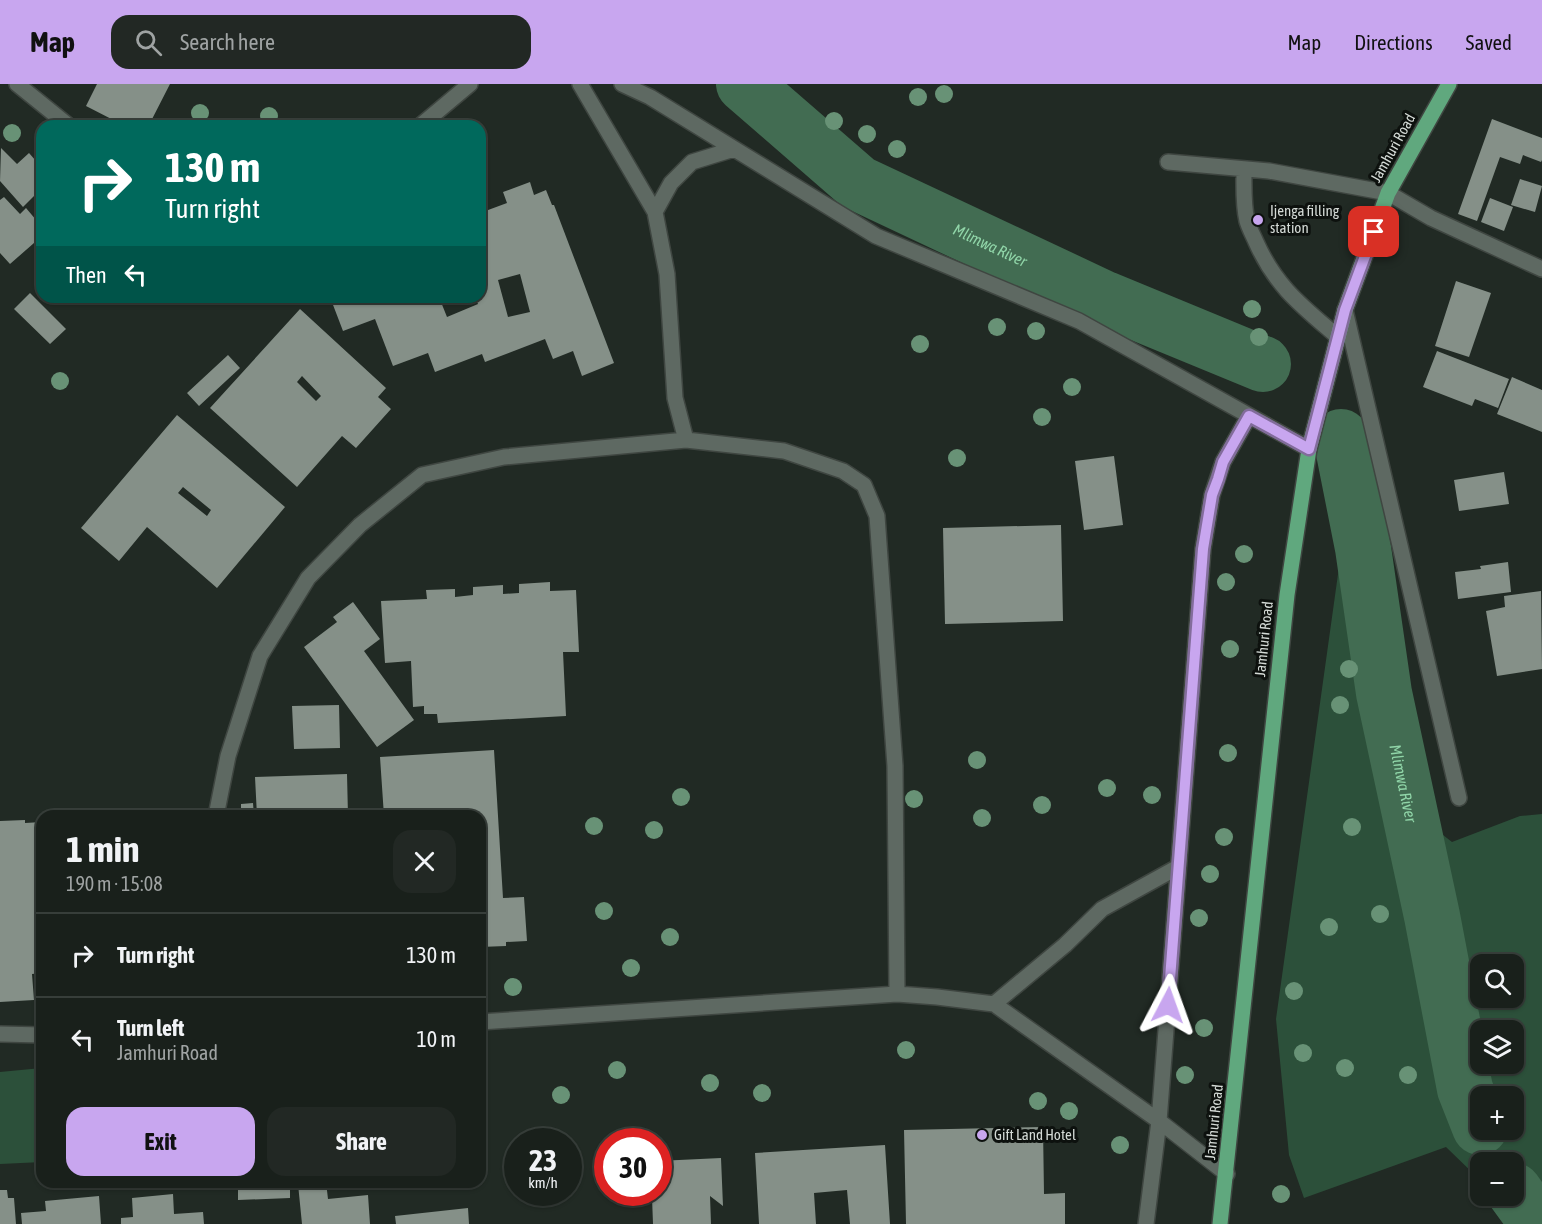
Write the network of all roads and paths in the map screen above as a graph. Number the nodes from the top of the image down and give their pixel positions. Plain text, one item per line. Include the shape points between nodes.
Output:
1 (17, 84) edge
2 (470, 84) edge
3 (580, 84) edge
4 (622, 84) edge
5 (1449, 84) edge
6 (62, 120) edge
7 (427, 120) edge
8 (734, 149) junction
9 (1168, 162) dead end
10 (1244, 169) junction
11 (1388, 193) junction
12 (655, 212) junction
13 (1542, 269) edge
14 (1345, 310) junction
15 (1338, 337) junction
16 (1249, 416) junction
17 (686, 440) junction
18 (1309, 449) junction
19 (1459, 798) dead end
20 (217, 810) edge
21 (1178, 867) junction
22 (897, 994) junction
23 (994, 1004) junction
24 (486, 1022) edge
25 (0, 1034) edge
26 (36, 1035) edge
27 (1159, 1121) junction
28 (1227, 1174) junction
29 (1146, 1224) edge
30 (1220, 1224) edge

1 - 6 street
2 - 7 street
3 - 12 street
4 - 8 street
5 - 11 main road, Jamhuri Road
8 - 12 street via 692,162 670,183
8 - 16 street via 876,236 1079,321
9 - 10 street
10 - 11 street
10 - 15 street via 1247,222 1274,277
11 - 13 street via 1431,218
11 - 14 main road, Jamhuri Road
12 - 17 street via 667,274 675,398
14 - 15 main road, Jamhuri Road
14 - 19 street
15 - 18 main road, Jamhuri Road
16 - 18 street
16 - 21 street via 1223,462 1203,549
17 - 20 street via 504,457 422,476 360,525 308,578 260,656 228,756
17 - 22 street via 784,451 843,471 864,485 877,516 895,766
18 - 28 main road, Jamhuri Road via 1287,595
21 - 23 street via 1102,909
21 - 27 street
22 - 23 street
22 - 24 street
23 - 27 street
25 - 26 street
27 - 28 street
27 - 29 street
28 - 30 main road, Jamhuri Road

